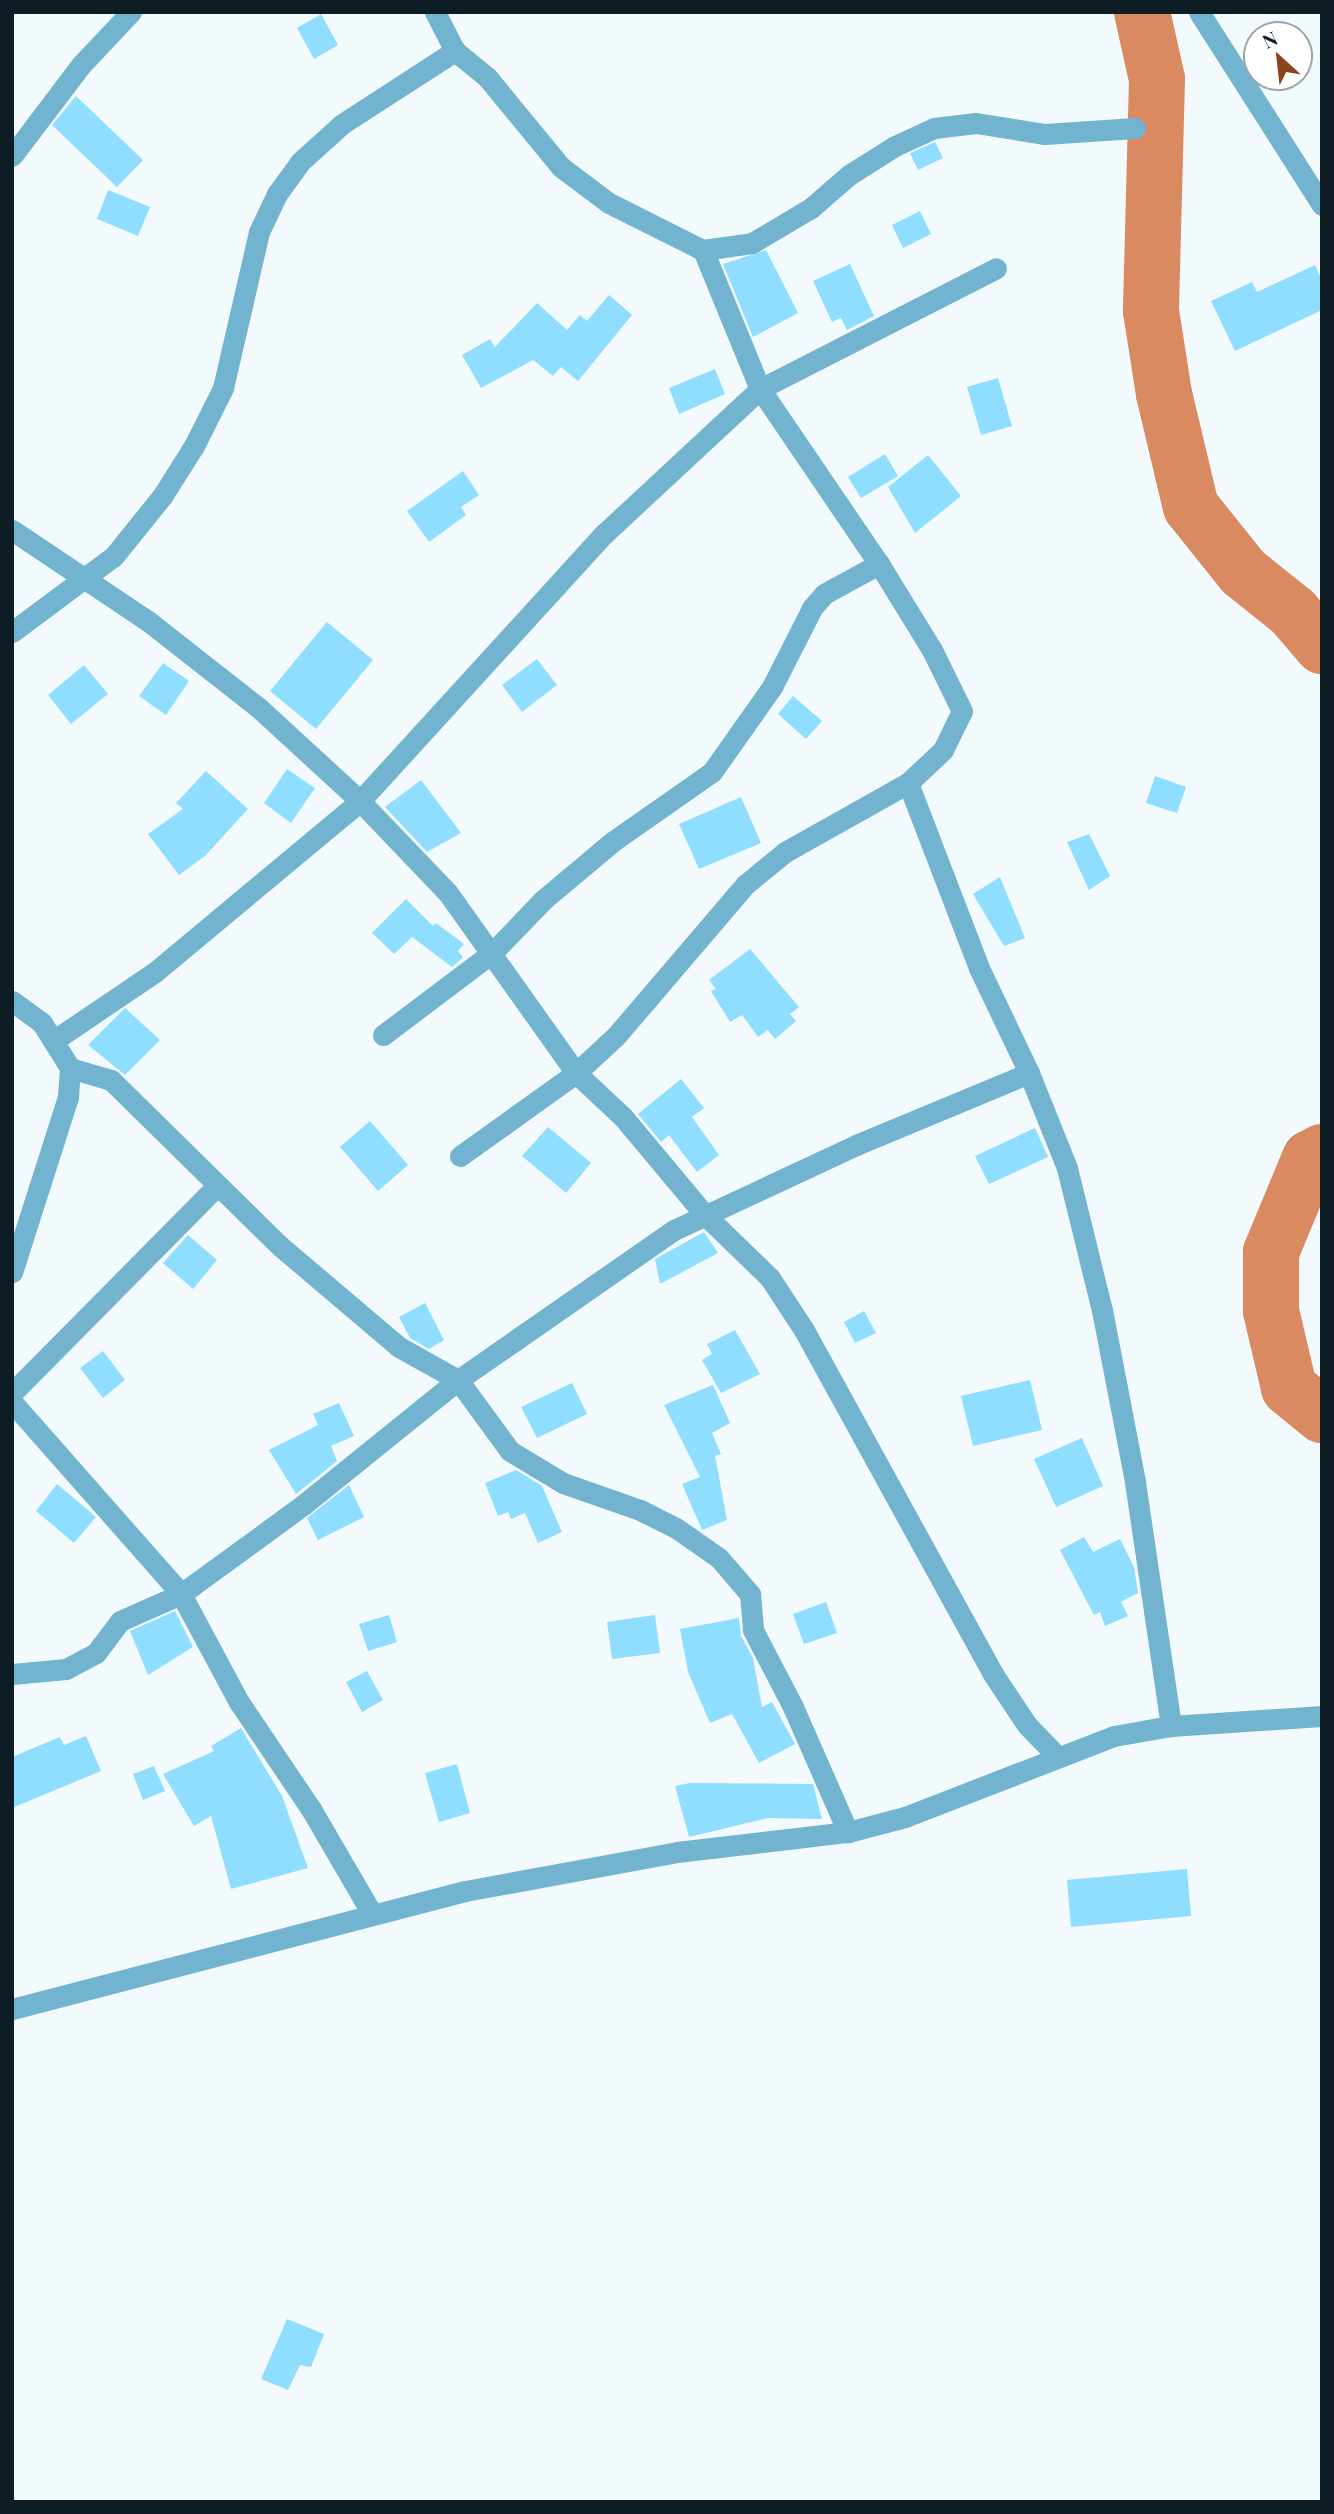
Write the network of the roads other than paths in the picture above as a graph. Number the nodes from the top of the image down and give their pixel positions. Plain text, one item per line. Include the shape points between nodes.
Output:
1 (131, 12) edge
2 (435, 12) edge
3 (1199, 12) edge
4 (455, 51) junction
5 (1135, 128) dead end
6 (12, 156) edge
7 (1322, 205) edge
8 (703, 250) junction
9 (996, 268) dead end
10 (760, 389) junction
11 (12, 530) edge
12 (879, 564) junction
13 (85, 580) junction
14 (12, 632) edge
15 (908, 783) junction
16 (360, 801) junction
17 (494, 952) junction
18 (12, 1001) edge
19 (383, 1035) dead end
20 (56, 1039) junction
21 (70, 1068) junction
22 (576, 1073) junction
23 (1029, 1073) junction
24 (460, 1156) dead end
25 (216, 1187) junction
26 (704, 1214) junction
27 (12, 1272) edge
28 (458, 1380) junction
29 (12, 1393) edge
30 (12, 1402) edge
31 (181, 1594) junction
32 (12, 1674) edge
33 (1322, 1716) edge
34 (1171, 1726) junction
35 (1056, 1755) junction
36 (848, 1832) junction
37 (372, 1914) junction
38 (12, 2009) edge

1 - 6 street via 80,65
2 - 4 street
3 - 7 street
4 - 8 street via 487,77 561,167 590,191
4 - 13 street via 342,124 300,162 277,194 259,232 223,388 163,495 135,533
5 - 8 street via 1045,134 976,123 934,128 849,175 811,208 752,243
8 - 10 street
9 - 10 street
10 - 12 street
10 - 16 street via 605,533
11 - 13 street
12 - 15 street via 932,650 962,711 943,750
12 - 17 street via 824,594 812,608 772,687 712,772 612,842 543,900
13 - 14 street
13 - 16 street via 197,656
15 - 22 street via 785,852 746,884 678,968
15 - 23 street via 979,968
16 - 17 street via 448,893
16 - 20 street via 155,972
17 - 19 street
17 - 22 street
18 - 20 street
20 - 21 street
21 - 25 street via 111,1080
21 - 27 street via 68,1097
22 - 24 street
22 - 26 street via 659,1155
23 - 26 street
23 - 34 street via 1066,1168 1102,1310 1135,1482
25 - 28 street via 399,1347
25 - 29 street
26 - 28 street via 635,1253
26 - 35 street via 770,1278 804,1330 993,1674 1027,1725
28 - 31 street via 303,1505
28 - 36 street via 510,1451 538,1471 640,1510 719,1558 750,1594 753,1630
30 - 31 street
31 - 32 street via 120,1621 96,1653 65,1669
31 - 37 street via 239,1702 311,1809
33 - 34 street
34 - 35 street via 1114,1736
35 - 36 street via 964,1795
36 - 37 street via 677,1852 465,1891
37 - 38 street

